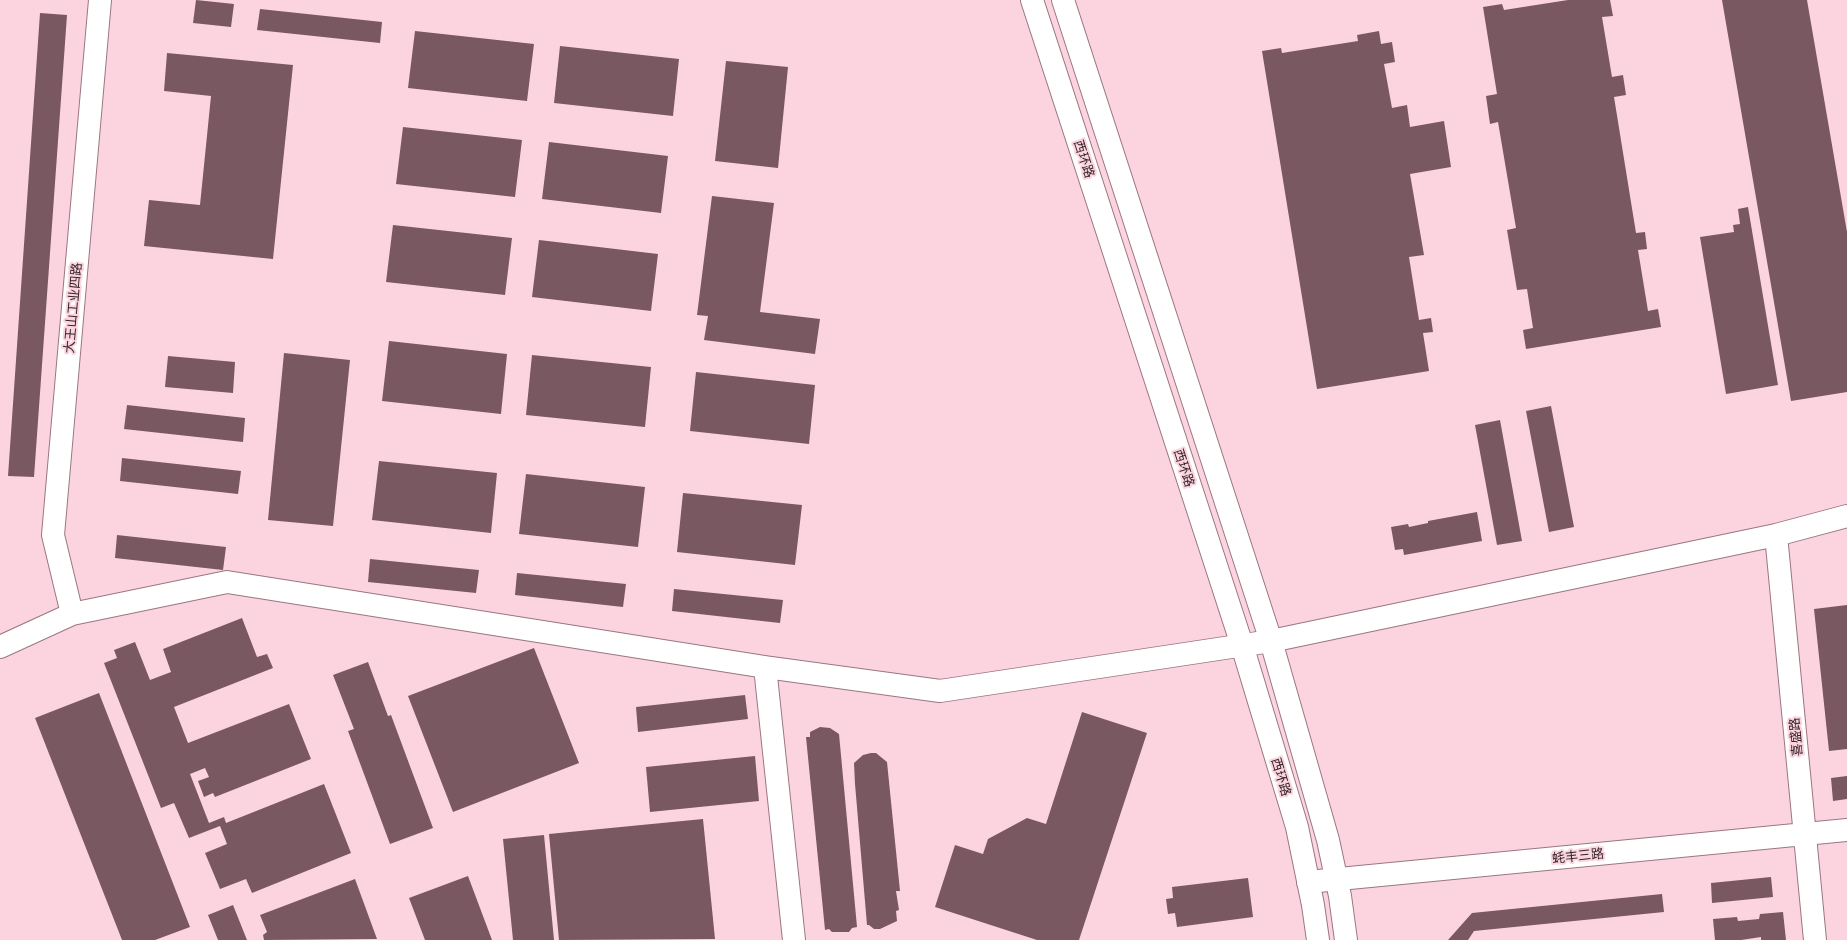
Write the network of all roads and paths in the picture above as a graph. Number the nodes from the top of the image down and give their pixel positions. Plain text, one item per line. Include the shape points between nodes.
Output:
1 (100, 0) edge
2 (1032, 0) edge
3 (1063, 0) edge
4 (1847, 516) edge
5 (1776, 535) junction
6 (72, 614) junction
7 (1271, 641) junction
8 (1242, 645) junction
9 (0, 647) edge
10 (765, 667) junction
11 (1847, 830) edge
12 (1806, 840) junction
13 (1847, 842) edge
14 (1338, 887) junction
15 (1310, 890) junction
16 (794, 940) edge
17 (1318, 940) edge
18 (1346, 940) edge
19 (1815, 940) edge

1 - 6 street, 大王山工业四路 via 53,535
2 - 8 street, 西环路
3 - 7 street
4 - 5 street
5 - 7 street
5 - 12 street, 喜盛路
6 - 9 street
6 - 10 street via 227,582
7 - 8 street
7 - 14 street via 1328,840
8 - 10 street via 940,691
8 - 15 street, 西环路 via 1296,827
10 - 16 street
11 - 12 street, 蚝丰三路
12 - 13 street, 蚝丰三路
12 - 14 street, 蚝丰三路
12 - 19 street, 喜盛路
14 - 15 street, 蚝丰三路
14 - 18 street
15 - 17 street, 西环路

